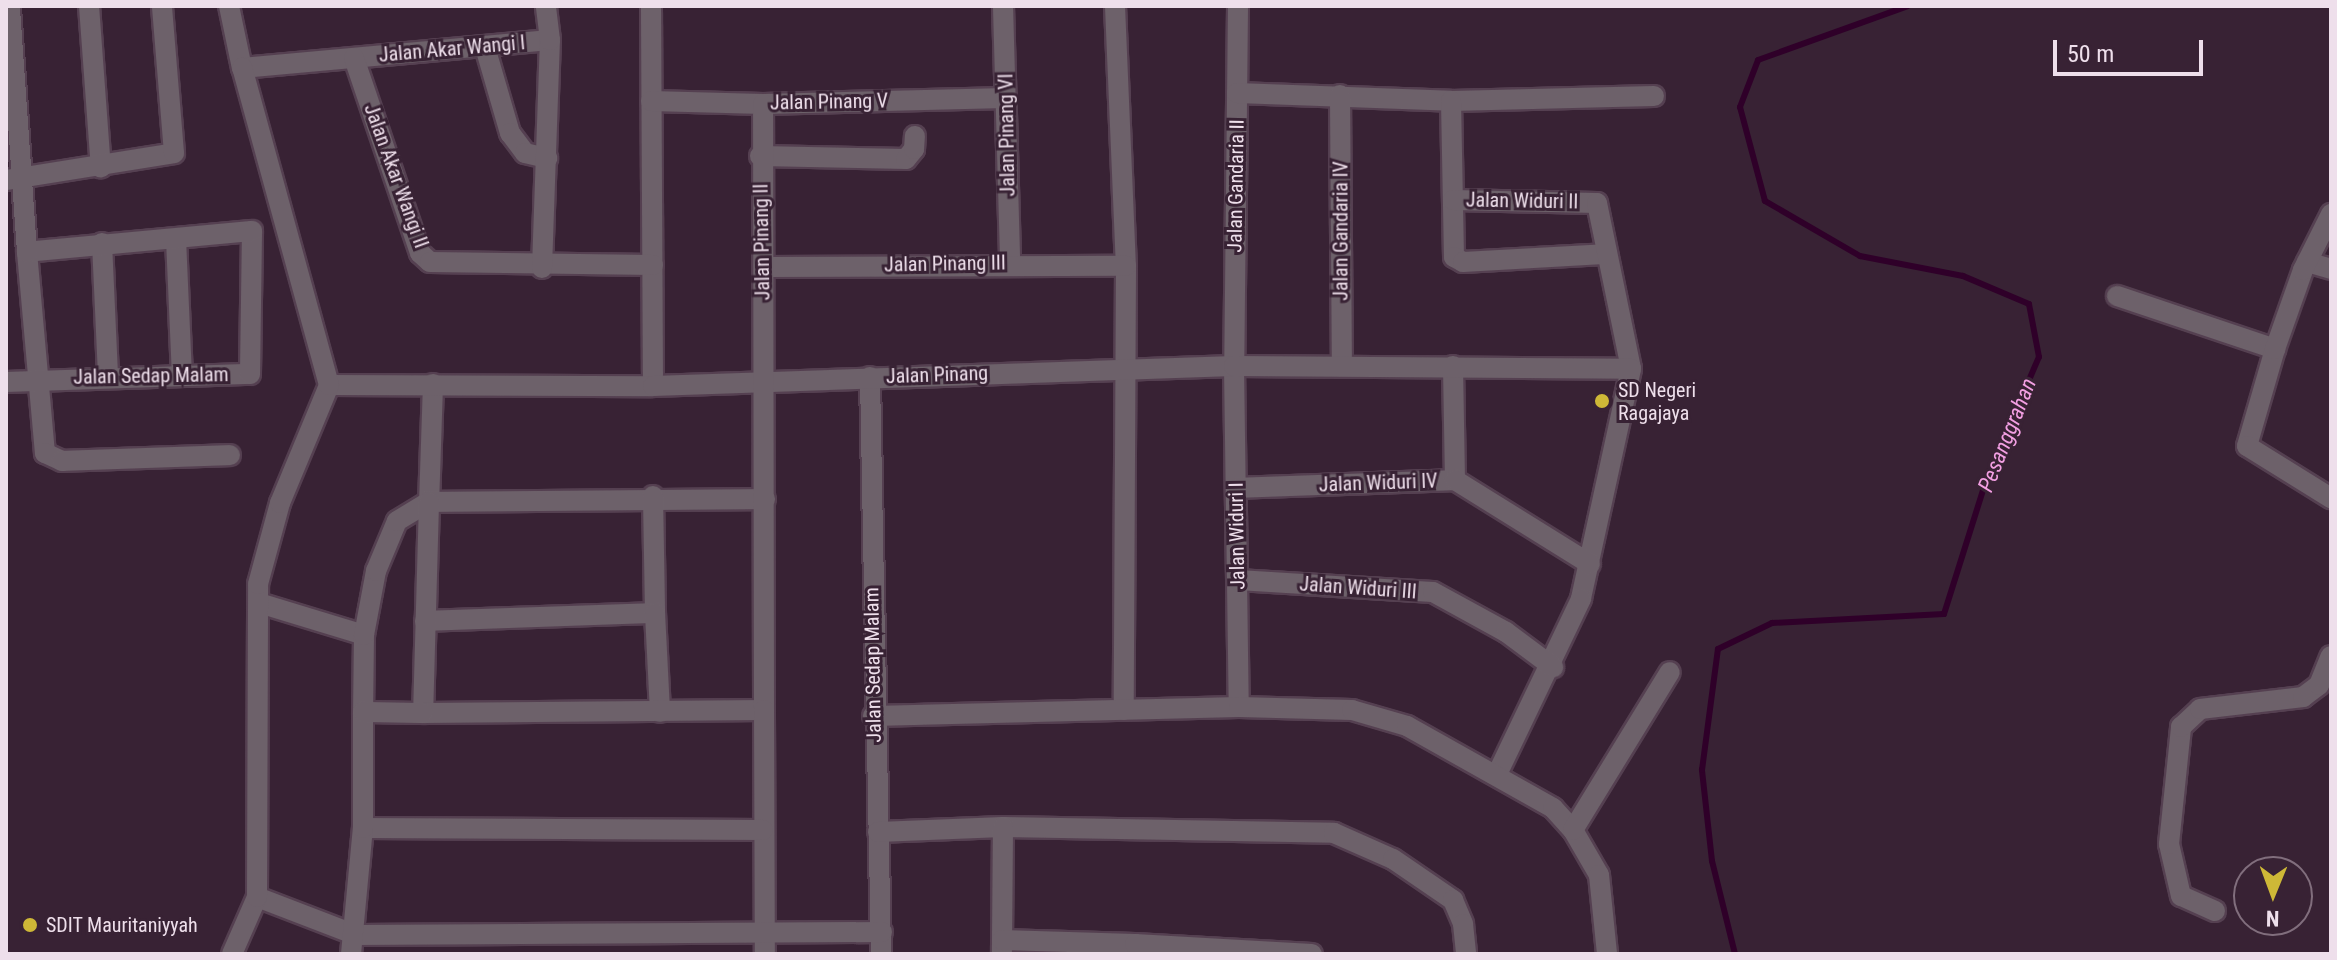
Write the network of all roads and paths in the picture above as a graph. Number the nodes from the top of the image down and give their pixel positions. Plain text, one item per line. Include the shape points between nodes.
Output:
1 (10, 6) edge
2 (89, 6) edge
3 (162, 6) edge
4 (229, 6) edge
5 (546, 6) edge
6 (651, 6) edge
7 (1003, 6) edge
8 (1115, 6) edge
9 (1238, 6) edge
10 (550, 40) junction
11 (485, 47) junction
12 (354, 58) junction
13 (242, 68) junction
14 (1237, 93) junction
15 (1340, 95) junction
16 (1654, 96) dead end
17 (1006, 98) junction
18 (651, 101) junction
19 (1451, 101) junction
20 (763, 104) junction
21 (915, 136) dead end
22 (760, 156) junction
23 (547, 158) junction
24 (101, 168) junction
25 (14, 180) edge
26 (1453, 200) junction
27 (2331, 214) edge
28 (176, 239) junction
29 (102, 243) junction
30 (27, 252) junction
31 (1604, 254) junction
32 (2307, 262) junction
33 (1010, 263) junction
34 (653, 265) junction
35 (1126, 266) junction
36 (764, 267) junction
37 (542, 268) junction
38 (2331, 269) edge
39 (2117, 296) dead end
40 (2275, 349) junction
41 (1234, 366) junction
42 (1342, 366) junction
43 (1453, 366) junction
44 (1117, 367) junction
45 (1631, 369) junction
46 (182, 374) junction
47 (108, 376) junction
48 (870, 377) junction
49 (35, 379) junction
50 (763, 380) junction
51 (6, 382) edge
52 (433, 384) junction
53 (329, 385) junction
54 (653, 386) junction
55 (230, 455) dead end
56 (1455, 480) junction
57 (1237, 488) junction
58 (653, 496) junction
59 (2331, 498) edge
60 (765, 499) junction
61 (429, 502) junction
62 (1590, 564) junction
63 (1238, 580) junction
64 (259, 603) junction
65 (655, 613) junction
66 (425, 621) junction
67 (364, 635) junction
68 (2331, 656) edge
69 (1553, 667) junction
70 (1670, 672) dead end
71 (1239, 707) junction
72 (764, 710) junction
73 (1124, 710) junction
74 (363, 712) junction
75 (660, 712) junction
76 (423, 713) junction
77 (873, 716) junction
78 (1497, 774) junction
79 (1003, 827) junction
80 (363, 828) junction
81 (763, 830) junction
82 (1573, 830) junction
83 (878, 832) junction
84 (257, 897) junction
85 (2215, 911) dead end
86 (882, 932) junction
87 (547, 933) junction
88 (650, 944) edge
89 (765, 944) edge
90 (354, 945) edge
91 (1002, 947) edge
92 (1135, 949) edge
93 (232, 954) edge
94 (547, 954) edge
95 (881, 954) edge
96 (1312, 954) edge
97 (1466, 954) edge
98 (1607, 954) edge

1 - 25 street
2 - 24 street
3 - 24 street via 177,146 162,158
4 - 13 street
5 - 10 street
6 - 18 street
7 - 17 street, Jalan Pinang VI
8 - 35 street
9 - 14 street, Jalan Gandaria II
10 - 11 street, Jalan Akar Wangi I
10 - 23 street
11 - 12 street, Jalan Akar Wangi I
11 - 23 street via 510,133 525,153
12 - 13 street, Jalan Akar Wangi I
12 - 37 street, Jalan Akar Wangi II via 420,253 442,265
13 - 53 street
14 - 15 street
14 - 41 street, Jalan Gandaria II
15 - 19 street
15 - 42 street, Jalan Gandaria IV
16 - 19 street
17 - 20 street, Jalan Pinang V
17 - 33 street, Jalan Pinang VI
18 - 20 street, Jalan Pinang V
18 - 34 street
19 - 26 street
20 - 22 street, Jalan Pinang II
21 - 22 street via 906,159
22 - 36 street, Jalan Pinang II
23 - 37 street
24 - 25 street
25 - 30 street
26 - 31 street, Jalan Widuri II via 1590,202 1601,209
26 - 31 street via 1454,257 1459,261
27 - 32 street
28 - 29 street
28 - 46 street
28 - 46 street, Jalan Sedap Malam via 252,231 250,374
29 - 30 street
29 - 47 street
30 - 49 street
31 - 45 street
32 - 38 street
32 - 40 street
33 - 35 street, Jalan Pinang III
33 - 36 street, Jalan Pinang III
34 - 37 street, Jalan Akar Wangi II
34 - 54 street
35 - 44 street
36 - 50 street, Jalan Pinang II
39 - 40 street
40 - 59 street via 2248,448
41 - 42 street, Jalan Pinang
41 - 44 street, Jalan Pinang
41 - 57 street, Jalan Widuri I
42 - 43 street, Jalan Pinang
43 - 45 street, Jalan Pinang
43 - 56 street
44 - 48 street, Jalan Pinang
44 - 73 street
45 - 62 street
46 - 47 street, Jalan Sedap Malam
47 - 49 street, Jalan Sedap Malam
48 - 50 street, Jalan Pinang
48 - 77 street, Jalan Sedap Malam
49 - 51 street, Jalan Sedap Malam
49 - 55 street via 40,438 45,453 62,461
50 - 54 street
50 - 60 street, Jalan Pinang II
52 - 53 street
52 - 54 street
52 - 61 street
53 - 64 street via 280,503 258,584
56 - 57 street, Jalan Widuri IV
56 - 62 street, Jalan Widuri IV
57 - 63 street, Jalan Widuri I
58 - 60 street
58 - 61 street
58 - 65 street
60 - 72 street, Jalan Pinang II
61 - 66 street
61 - 67 street via 397,521 376,571
62 - 69 street
63 - 69 street, Jalan Widuri III via 1433,592 1506,632
63 - 71 street, Jalan Widuri I
64 - 67 street
64 - 84 street
65 - 66 street
65 - 75 street
66 - 76 street
67 - 74 street
68 - 85 street via 2319,685 2303,697 2200,709 2181,727 2169,844 2181,896
69 - 78 street
70 - 82 street
71 - 73 street
71 - 78 street via 1352,710 1407,726
72 - 75 street
72 - 81 street, Jalan Pinang II
73 - 77 street
74 - 76 street
74 - 80 street
75 - 76 street
77 - 83 street, Jalan Sedap Malam
78 - 82 street via 1553,808
79 - 83 street
79 - 91 street
79 - 97 street via 1334,833 1393,859 1453,900 1463,924
80 - 81 street
80 - 90 street
81 - 89 street, Jalan Pinang II
82 - 98 street via 1599,875
83 - 86 street, Jalan Sedap Malam
84 - 90 street
84 - 93 street
86 - 89 street
86 - 95 street, Jalan Sedap Malam
87 - 88 street
87 - 90 street
87 - 94 street
88 - 89 street
91 - 92 street
92 - 96 street

